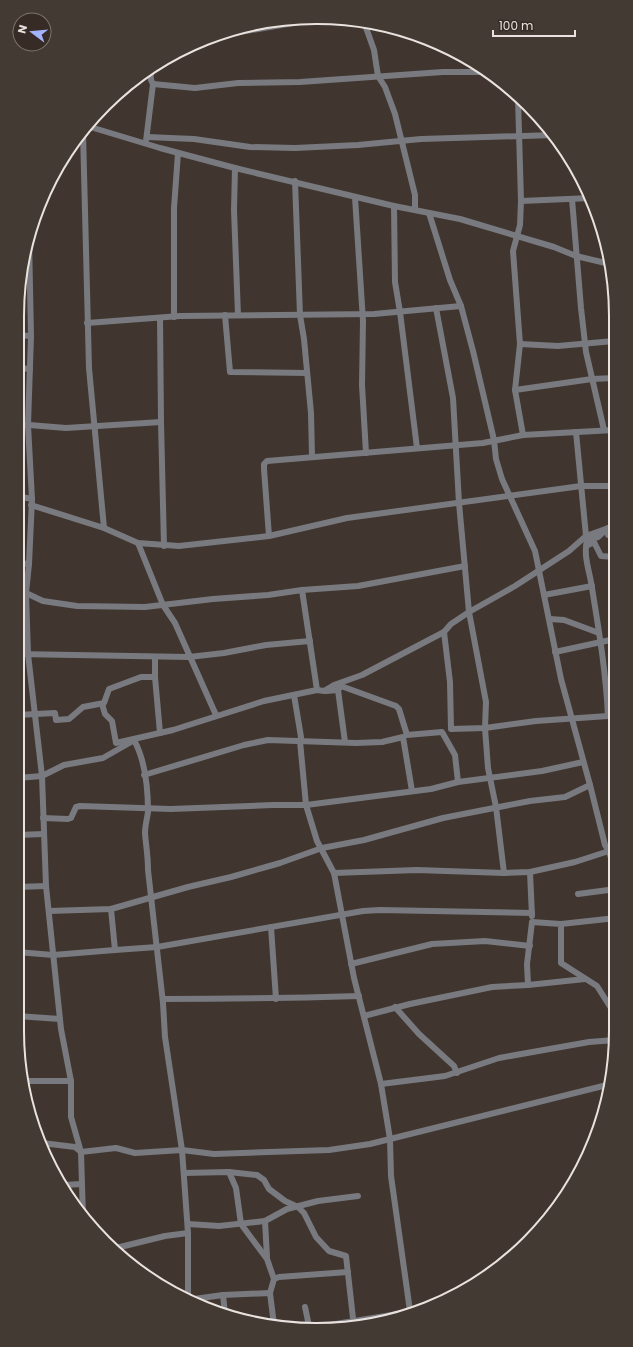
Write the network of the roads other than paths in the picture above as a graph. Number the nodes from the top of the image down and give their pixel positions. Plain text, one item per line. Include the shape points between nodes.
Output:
1 (366, 29) edge
2 (478, 72) edge
3 (151, 75) edge
4 (378, 76) junction
5 (153, 84) junction
6 (518, 106) edge
7 (93, 128) edge
8 (546, 134) edge
9 (519, 136) junction
10 (147, 137) junction
11 (83, 139) edge
12 (402, 141) junction
13 (145, 144) junction
14 (178, 153) junction
15 (235, 168) junction
16 (295, 181) junction
17 (355, 197) junction
18 (584, 198) edge
19 (572, 199) junction
20 (521, 201) junction
21 (394, 206) junction
22 (415, 209) junction
23 (429, 212) junction
24 (517, 235) junction
25 (576, 256) junction
26 (29, 262) edge
27 (604, 262) edge
28 (461, 306) junction
29 (436, 308) junction
30 (400, 312) junction
31 (362, 314) junction
32 (226, 315) junction
33 (238, 315) junction
34 (300, 315) junction
35 (174, 316) junction
36 (160, 318) junction
37 (87, 323) junction
38 (24, 336) edge
39 (31, 336) junction
40 (609, 342) edge
41 (520, 344) junction
42 (585, 344) junction
43 (24, 369) edge
44 (30, 369) junction
45 (307, 373) junction
46 (609, 378) edge
47 (592, 379) junction
48 (515, 390) junction
49 (161, 422) junction
50 (24, 425) edge
51 (28, 425) junction
52 (94, 425) junction
53 (604, 430) junction
54 (609, 430) edge
55 (576, 432) junction
56 (523, 434) junction
57 (494, 440) junction
58 (455, 444) junction
59 (417, 448) junction
60 (366, 453) junction
61 (312, 456) junction
62 (581, 486) junction
63 (609, 486) edge
64 (509, 496) junction
65 (24, 499) edge
66 (31, 502) junction
67 (459, 503) junction
68 (104, 528) junction
69 (609, 528) edge
70 (609, 529) edge
71 (269, 536) junction
72 (586, 536) junction
73 (138, 543) junction
74 (164, 546) junction
75 (585, 546) junction
76 (609, 557) edge
77 (24, 564) edge
78 (29, 564) junction
79 (465, 566) junction
80 (538, 571) junction
81 (592, 586) junction
82 (302, 590) junction
83 (26, 593) junction
84 (544, 595) junction
85 (163, 605) junction
86 (469, 612) junction
87 (550, 619) junction
88 (444, 632) junction
89 (598, 633) junction
90 (609, 640) edge
91 (600, 641) junction
92 (310, 642) junction
93 (555, 652) junction
94 (24, 654) edge
95 (28, 654) junction
96 (155, 657) junction
97 (189, 657) junction
98 (155, 677) junction
99 (316, 690) junction
100 (338, 690) junction
101 (324, 691) junction
102 (294, 695) junction
103 (102, 704) junction
104 (24, 715) edge
105 (35, 715) junction
106 (216, 715) junction
107 (572, 720) junction
108 (485, 728) junction
109 (442, 732) junction
110 (160, 734) junction
111 (403, 737) junction
112 (134, 740) junction
113 (300, 740) junction
114 (345, 742) junction
115 (583, 762) junction
116 (144, 774) junction
117 (42, 776) junction
118 (24, 777) edge
119 (490, 779) junction
120 (458, 782) junction
121 (590, 785) junction
122 (412, 791) junction
123 (306, 805) junction
124 (496, 807) junction
125 (147, 808) junction
126 (43, 818) junction
127 (44, 834) junction
128 (24, 835) edge
129 (322, 848) junction
130 (609, 851) joint
131 (334, 872) junction
132 (530, 872) junction
133 (504, 873) junction
134 (46, 886) junction
135 (24, 887) edge
136 (609, 890) edge
137 (578, 894) dead end
138 (152, 896) junction
139 (111, 909) junction
140 (49, 911) junction
141 (532, 913) junction
142 (342, 914) junction
143 (609, 919) edge
144 (532, 922) junction
145 (561, 924) junction
146 (271, 927) junction
147 (530, 946) junction
148 (157, 947) junction
149 (115, 950) junction
150 (24, 953) edge
151 (53, 955) junction
152 (351, 964) junction
153 (585, 979) junction
154 (528, 985) junction
155 (358, 996) junction
156 (163, 999) junction
157 (276, 999) junction
158 (609, 1006) edge
159 (395, 1007) junction
160 (24, 1016) edge
161 (364, 1016) junction
162 (60, 1019) junction
163 (608, 1041) edge
164 (457, 1073) junction
165 (29, 1081) edge
166 (71, 1081) junction
167 (381, 1084) junction
168 (603, 1086) edge
169 (390, 1139) junction
170 (47, 1144) edge
171 (182, 1150) junction
172 (81, 1152) junction
173 (229, 1172) junction
174 (184, 1173) junction
175 (82, 1184) junction
176 (68, 1186) edge
177 (358, 1196) dead end
178 (83, 1207) edge
179 (298, 1207) junction
180 (265, 1221) junction
181 (188, 1224) junction
182 (242, 1224) junction
183 (188, 1233) junction
184 (121, 1247) edge
185 (267, 1259) junction
186 (348, 1272) junction
187 (274, 1279) junction
188 (188, 1293) edge
189 (270, 1293) junction
190 (223, 1295) junction
191 (199, 1298) edge
192 (306, 1306) dead end
193 (410, 1307) edge
194 (224, 1308) edge
195 (273, 1319) edge
196 (353, 1320) edge
197 (308, 1323) edge

1 - 4 street via 374,50
2 - 4 street
3 - 5 street
4 - 5 street via 300,82 238,83 195,88
4 - 12 street via 395,114
5 - 10 street
6 - 9 street
7 - 13 street
8 - 9 street
9 - 12 street
9 - 20 street
10 - 12 street via 194,139 250,147 295,148
10 - 13 street
11 - 37 street
12 - 22 street via 415,195
13 - 14 street
14 - 15 street
14 - 35 street via 174,208
15 - 16 street
15 - 33 street
16 - 17 street
16 - 34 street
17 - 21 street
17 - 31 street
18 - 19 street
19 - 20 street
19 - 25 street
20 - 24 street
21 - 22 street
21 - 30 street via 395,282
22 - 23 street
23 - 24 street
23 - 28 street via 450,280
24 - 25 street via 554,246
24 - 41 street via 513,251
25 - 27 street
25 - 42 street
26 - 39 street
28 - 29 street
28 - 57 street
29 - 30 street
29 - 58 street via 453,398
30 - 31 street
30 - 59 street
31 - 34 street
31 - 60 street via 362,385
32 - 33 street
32 - 35 street
32 - 45 street via 230,372
33 - 34 street
34 - 45 street
35 - 36 street
36 - 37 street
36 - 49 street
37 - 52 street
38 - 39 street
39 - 44 street
40 - 42 street
41 - 42 street
41 - 48 street
42 - 47 street
43 - 44 street
44 - 51 street
45 - 61 street
46 - 47 street
47 - 48 street
47 - 53 street
48 - 56 street
49 - 52 street
49 - 74 street
50 - 51 street
51 - 52 street via 66,428
51 - 66 street
52 - 68 street
53 - 54 street
53 - 55 street
55 - 56 street
55 - 62 street
56 - 57 street
57 - 58 street
57 - 64 street via 496,459
58 - 59 street
58 - 67 street
59 - 60 street
60 - 61 street
61 - 71 street via 264,464
62 - 63 street
62 - 64 street
62 - 72 street
64 - 67 street
64 - 80 street via 535,551
65 - 66 street
66 - 68 street
66 - 78 street
67 - 71 street via 347,518
67 - 79 street
68 - 73 street
69 - 72 street
70 - 75 street via 598,537 587,540
71 - 74 street
72 - 80 street via 570,551
73 - 74 street
73 - 85 street
75 - 76 street via 594,542 601,556
75 - 81 street
77 - 78 street
78 - 83 street
79 - 82 street via 358,586
79 - 86 street
80 - 84 street
80 - 86 street
81 - 84 street
81 - 89 street
82 - 85 street
82 - 92 street
83 - 85 street via 43,601 78,606
83 - 95 street
84 - 87 street
85 - 97 street via 175,623
86 - 88 street
86 - 108 street via 486,702
87 - 89 street via 564,620
87 - 93 street
88 - 101 street via 362,675
88 - 108 street via 450,682 451,730
89 - 91 street
90 - 91 street
91 - 93 street
91 - 107 street via 608,716
92 - 97 street via 266,645
92 - 99 street
93 - 107 street
94 - 95 street
95 - 96 street
95 - 105 street
96 - 97 street
96 - 98 street
97 - 106 street via 196,666
98 - 103 street via 141,677 109,689
98 - 110 street
99 - 101 street
99 - 102 street
100 - 101 street
100 - 109 street via 341,686 396,706 407,735
100 - 114 street
102 - 106 street
102 - 113 street
103 - 105 street via 83,707 69,719 56,720 55,712
103 - 112 street via 105,714 112,722 116,743
104 - 105 street
105 - 117 street
106 - 110 street
107 - 108 street
107 - 115 street
108 - 119 street
109 - 111 street
109 - 120 street via 454,755
110 - 112 street
111 - 114 street via 382,742
111 - 122 street
112 - 116 street via 141,752
112 - 117 street via 103,758 64,765
113 - 114 street
113 - 116 street via 268,740 244,745
113 - 123 street
115 - 119 street
115 - 121 street
116 - 125 street
117 - 118 street
117 - 126 street
119 - 120 street
119 - 124 street
120 - 122 street
121 - 124 street via 565,797
121 - 130 street via 605,845
122 - 123 street
123 - 125 street
123 - 129 street via 317,841
124 - 129 street
124 - 133 street
125 - 126 street via 80,806 76,807 68,820
125 - 138 street via 145,833
126 - 127 street
127 - 128 street
127 - 134 street
129 - 131 street
129 - 138 street via 231,878
130 - 132 street
131 - 133 street via 417,870
131 - 142 street
132 - 133 street
132 - 141 street
134 - 135 street
134 - 140 street
136 - 137 street
138 - 139 street
138 - 148 street
139 - 140 street
139 - 149 street
140 - 151 street
141 - 142 street via 380,910
141 - 144 street
142 - 146 street
142 - 152 street
143 - 145 street
144 - 145 street
144 - 147 street
145 - 153 street via 561,963
146 - 148 street
146 - 157 street
147 - 152 street via 485,941 432,944
147 - 154 street via 527,964
148 - 149 street
148 - 156 street
149 - 151 street
150 - 151 street
151 - 162 street
152 - 155 street
153 - 154 street
153 - 158 street via 596,986
154 - 159 street via 492,987
155 - 157 street
155 - 161 street
156 - 157 street
156 - 171 street via 169,1068
159 - 161 street
159 - 164 street via 419,1034 454,1066
160 - 162 street
161 - 167 street
162 - 166 street
163 - 164 street via 499,1058
164 - 167 street
165 - 166 street
166 - 172 street via 71,1117
167 - 169 street
168 - 169 street
169 - 171 street via 329,1150 214,1154
169 - 193 street via 391,1176
170 - 172 street via 75,1147
171 - 172 street via 135,1152 116,1148
171 - 174 street
172 - 175 street
173 - 174 street
173 - 179 street via 257,1175 274,1193
173 - 182 street via 236,1188
174 - 181 street
175 - 176 street
175 - 178 street
177 - 179 street via 318,1201
179 - 180 street via 287,1209
179 - 186 street via 304,1213 312,1232 328,1252 346,1256
180 - 182 street
180 - 185 street
181 - 182 street
181 - 183 street
182 - 185 street
183 - 184 street
183 - 188 street
185 - 187 street
186 - 187 street
186 - 196 street
187 - 189 street
189 - 190 street
189 - 195 street
190 - 191 street
190 - 194 street
192 - 197 street

